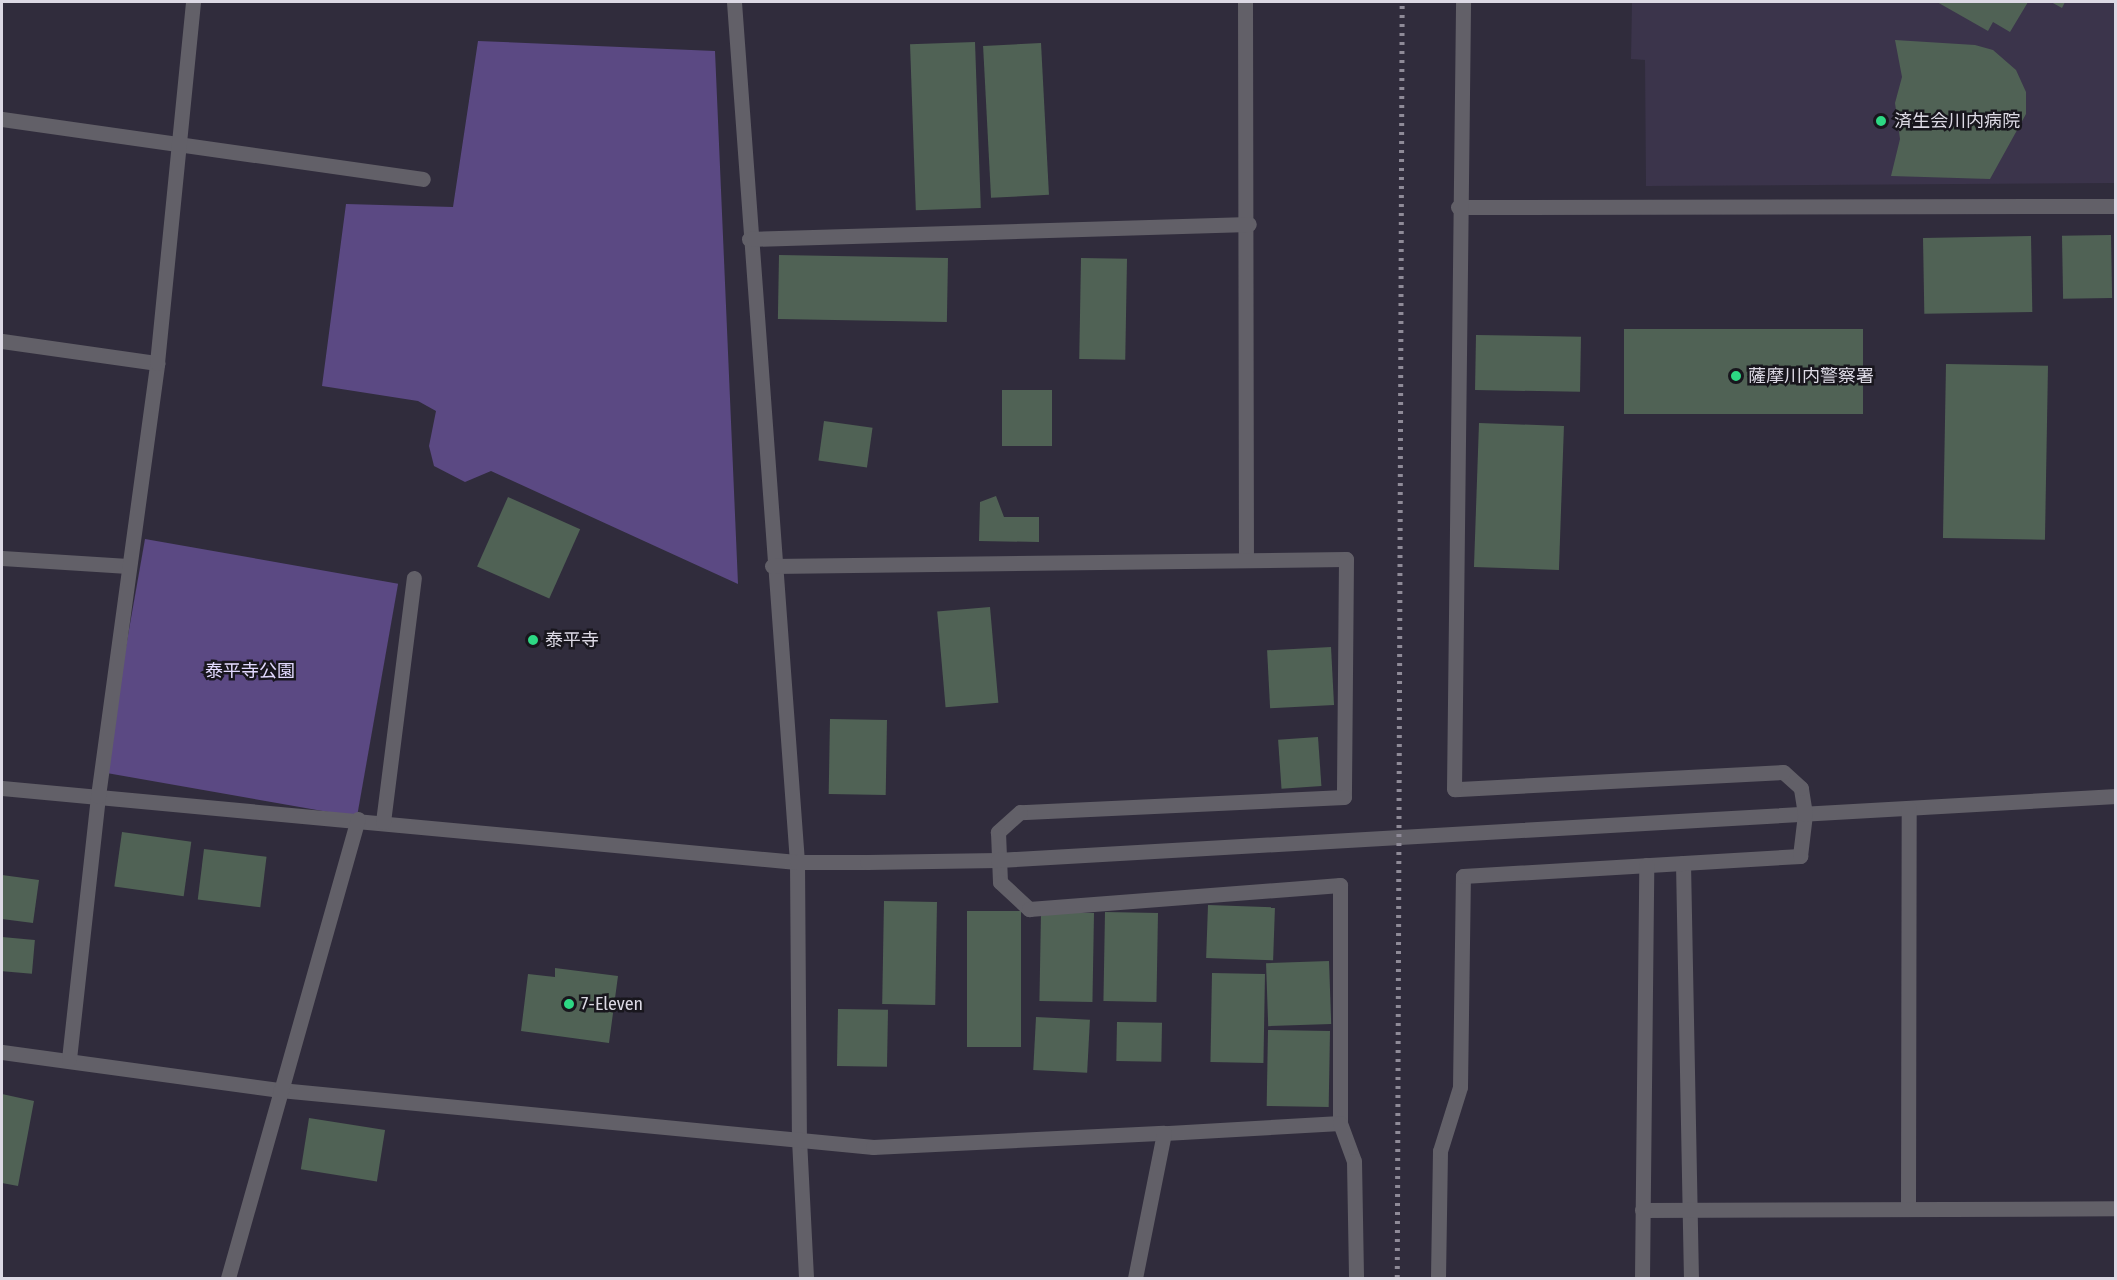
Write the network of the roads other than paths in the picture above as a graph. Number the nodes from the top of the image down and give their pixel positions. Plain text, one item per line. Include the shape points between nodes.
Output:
1 (193, 2) edge
2 (734, 2) edge
3 (1245, 2) edge
4 (1463, 2) edge
5 (2, 119) edge
6 (176, 146) junction
7 (423, 179) dead end
8 (2115, 206) edge
9 (1458, 207) junction
10 (1249, 224) junction
11 (749, 238) junction
12 (2, 341) edge
13 (157, 363) junction
14 (1246, 557) junction
15 (2, 558) edge
16 (128, 566) junction
17 (772, 566) junction
18 (414, 578) dead end
19 (2, 788) edge
20 (98, 796) junction
21 (2115, 796) edge
22 (1909, 808) junction
23 (1805, 814) junction
24 (358, 819) junction
25 (382, 822) junction
26 (999, 860) junction
27 (797, 862) junction
28 (1683, 863) junction
29 (1646, 865) junction
30 (2, 1052) edge
31 (69, 1059) junction
32 (280, 1090) junction
33 (1340, 1124) junction
34 (1164, 1133) junction
35 (799, 1139) junction
36 (2115, 1208) edge
37 (1908, 1209) junction
38 (1642, 1210) junction
39 (1691, 1211) junction
40 (228, 1278) edge
41 (806, 1278) edge
42 (1135, 1278) edge
43 (1356, 1278) edge
44 (1438, 1278) edge
45 (1642, 1278) edge
46 (1691, 1278) edge

1 - 6 street
2 - 11 street
3 - 10 street
4 - 9 street
5 - 6 street
6 - 7 street
6 - 13 street
8 - 9 street
9 - 23 street via 1454,789 1783,772 1801,788
10 - 11 street
10 - 14 street
11 - 17 street
12 - 13 street
13 - 16 street
14 - 17 street
14 - 26 street via 1346,559 1344,797 1020,812 998,832
15 - 16 street
16 - 20 street
17 - 27 street
18 - 25 street
19 - 20 street
20 - 24 street
20 - 31 street
21 - 22 street
22 - 23 street
22 - 37 street
23 - 26 street
23 - 28 street via 1800,856
24 - 25 street
24 - 32 street
25 - 27 street
26 - 27 street
26 - 33 street via 1000,882 1029,909 1340,885
27 - 35 street
28 - 29 street
28 - 39 street
29 - 38 street
29 - 44 street via 1462,876 1460,1087 1440,1151
30 - 31 street
31 - 32 street
32 - 35 street
32 - 40 street
33 - 34 street
33 - 43 street via 1354,1161
34 - 35 street via 873,1147
34 - 42 street
35 - 41 street
36 - 37 street
37 - 39 street
38 - 39 street
38 - 45 street
39 - 46 street

